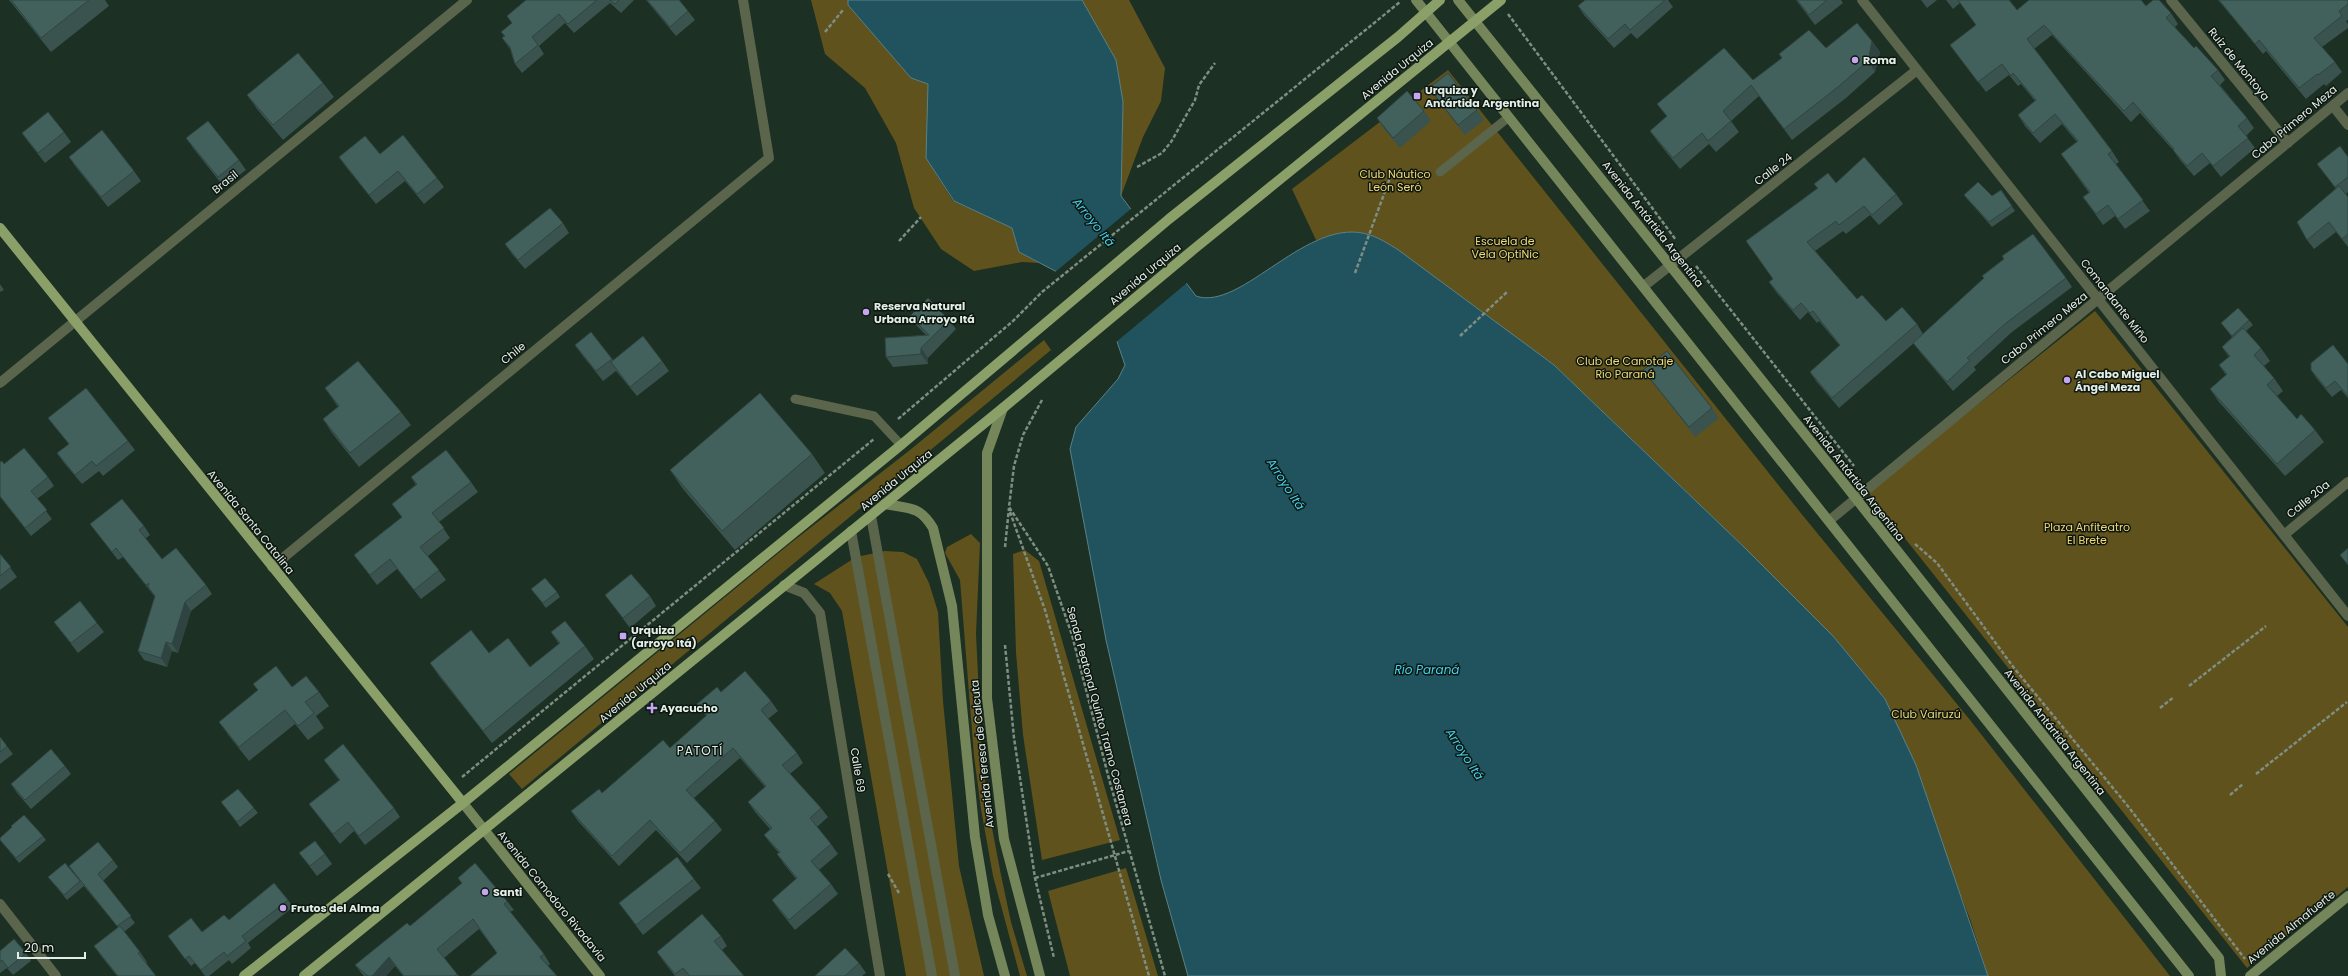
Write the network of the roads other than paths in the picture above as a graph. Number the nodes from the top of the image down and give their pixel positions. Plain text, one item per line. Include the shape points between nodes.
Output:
1 (466, 0) edge
2 (743, 0) edge
3 (1416, 0) edge
4 (1440, 0) edge
5 (1458, 0) edge
6 (1501, 0) edge
7 (1862, 0) edge
8 (2171, 0) edge
9 (1427, 14) junction
10 (1475, 21) junction
11 (1448, 43) junction
12 (1917, 70) junction
13 (2348, 93) edge
14 (2333, 106) junction
15 (1509, 117) junction
16 (2348, 125) edge
17 (2288, 143) junction
18 (1440, 172) dead end
19 (0, 228) edge
20 (1670, 266) junction
21 (1644, 286) junction
22 (2098, 299) junction
23 (75, 321) junction
24 (0, 383) edge
25 (795, 399) dead end
26 (1003, 408) junction
27 (901, 445) junction
28 (2348, 482) edge
29 (1855, 499) junction
30 (885, 504) junction
31 (870, 516) junction
32 (1830, 520) junction
33 (851, 532) junction
34 (2284, 535) junction
35 (272, 567) junction
36 (784, 585) junction
37 (2348, 616) edge
38 (463, 803) junction
39 (484, 830) junction
40 (2348, 896) edge
41 (0, 904) edge
42 (56, 976) edge
43 (244, 976) edge
44 (304, 976) edge
45 (600, 976) edge
46 (880, 976) edge
47 (932, 976) edge
48 (955, 976) edge
49 (1005, 976) edge
50 (1040, 976) edge
51 (2189, 976) edge
52 (2221, 976) edge
53 (2250, 976) edge

1 - 23 street, Brasil
2 - 35 street, Chile via 769,158
3 - 9 main road
4 - 9 main road, Avenida Urquiza
5 - 10 main road, Avenida Antártida Argentina
6 - 10 main road, Avenida Urquiza
7 - 12 street, Comandante Miño
8 - 17 street, Ruiz de Montoya
9 - 11 main road
9 - 27 main road, Avenida Urquiza via 1169,219
10 - 11 main road, Avenida Urquiza
10 - 20 main road, Avenida Antártida Argentina
11 - 15 main road
11 - 26 main road, Avenida Urquiza
12 - 20 street, Calle 24
12 - 22 street, Comandante Miño
13 - 14 street, Cabo Primero Meza
14 - 16 street
14 - 17 street, Cabo Primero Meza
15 - 18 lane
15 - 21 main road
17 - 22 street, Cabo Primero Meza
19 - 23 main road, Avenida Santa Catalina
20 - 21 street, Calle 24
20 - 29 main road, Avenida Antártida Argentina
21 - 32 main road
22 - 29 street, Cabo Primero Meza
22 - 34 street, Comandante Miño
23 - 24 street, Brasil
23 - 35 main road, Avenida Santa Catalina
25 - 27 lane via 874,416
26 - 30 main road, Avenida Urquiza
26 - 50 main road, Avenida Teresa de Calcuta via 987,452 987,698 1004,839
27 - 38 main road, Avenida Urquiza
28 - 34 street, Calle 20a
29 - 32 street, Cabo Primero Meza
29 - 52 main road, Avenida Antártida Argentina via 2219,958
30 - 31 main road, Avenida Urquiza
30 - 49 main road, Avenida Teresa de Calcuta via 916,509 927,518 933,528 952,606 975,837 988,915
31 - 33 main road, Avenida Urquiza
31 - 48 street
32 - 51 main road
33 - 36 main road, Avenida Urquiza
33 - 47 street
34 - 37 street, Comandante Miño
35 - 38 main road, Avenida Santa Catalina
36 - 39 main road, Avenida Urquiza
36 - 46 street, Calle 69 via 804,593 820,613
38 - 39 main road, Avenida Santa Catalina
38 - 43 main road, Avenida Urquiza
39 - 44 main road, Avenida Urquiza
39 - 45 main road, Avenida Comodoro Rivadavia
40 - 53 main road, Avenida Almafuerte
41 - 42 street

